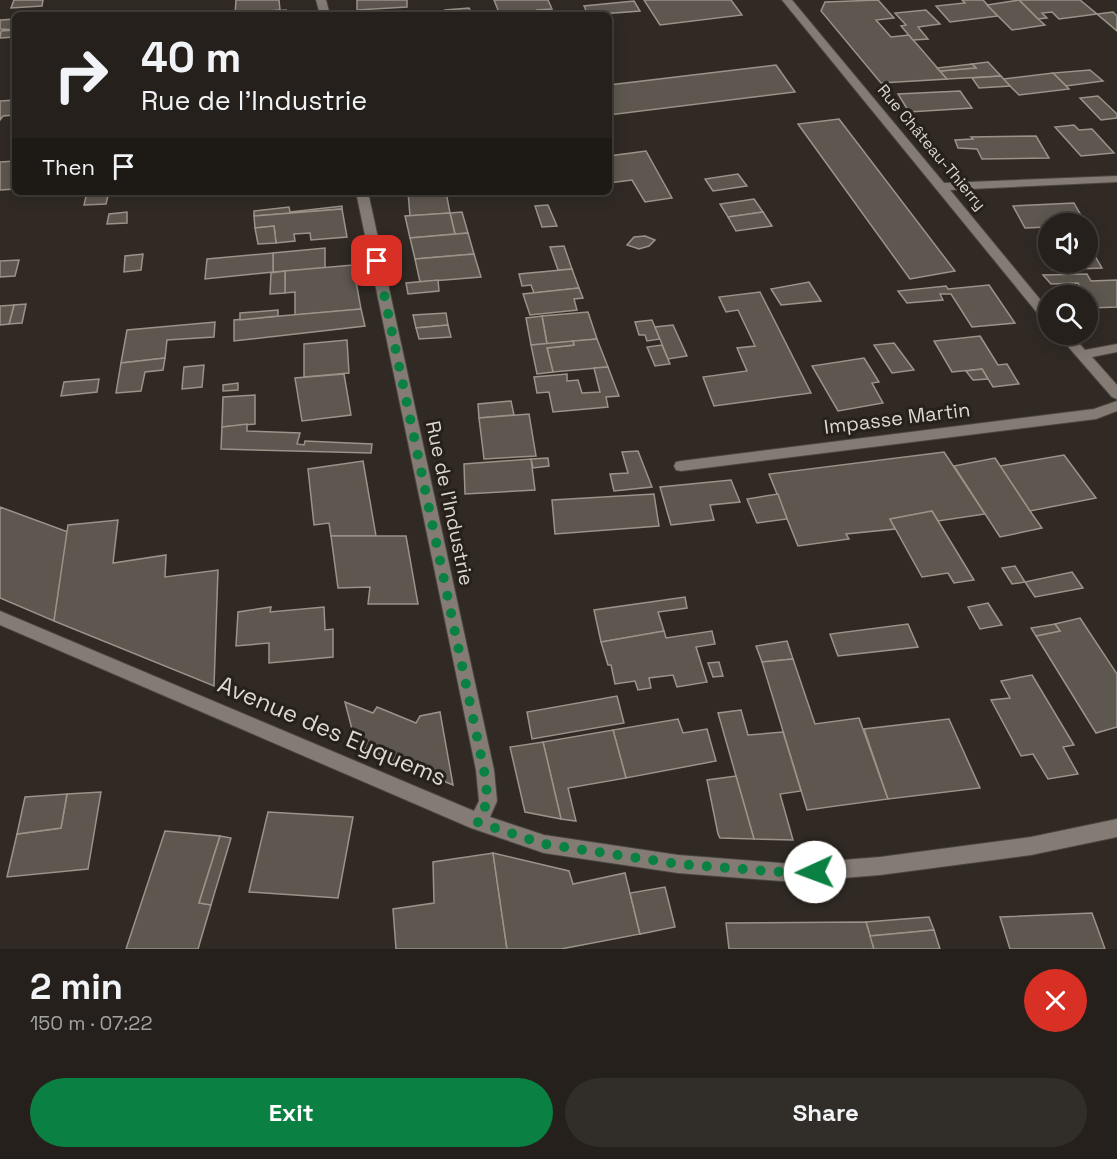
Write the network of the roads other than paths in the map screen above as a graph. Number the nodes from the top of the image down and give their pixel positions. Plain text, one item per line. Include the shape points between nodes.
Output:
1 (787, 0) edge
2 (1117, 179) edge
3 (942, 187) junction
4 (363, 195) edge
5 (1038, 305) edge
6 (1072, 345) edge
7 (1117, 348) edge
8 (1080, 355) junction
9 (1117, 394) edge
10 (1117, 406) edge
11 (681, 466) dead end
12 (0, 618) edge
13 (477, 822) junction
14 (1117, 828) edge

1 - 3 street, Rue Château-Thierry
2 - 3 street
3 - 5 street, Rue Château-Thierry
4 - 13 street, Rue de l'Industrie via 484,770 488,801
6 - 8 street
7 - 8 street
8 - 9 street
10 - 11 street, Impasse Martin via 1096,414
12 - 13 street, Avenue des Eyquems
13 - 14 street, Avenue des Eyquems via 544,844 678,864 793,873 1031,846

